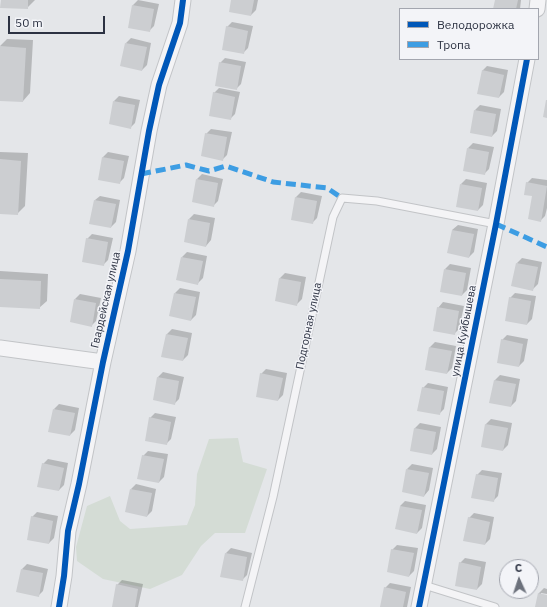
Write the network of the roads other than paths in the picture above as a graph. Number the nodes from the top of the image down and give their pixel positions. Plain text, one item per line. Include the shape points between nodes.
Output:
1 (183, 0) edge
2 (527, 60) edge
3 (496, 224) junction
4 (0, 348) edge
5 (103, 362) junction
6 (424, 585) junction
7 (59, 607) edge
8 (245, 607) edge
9 (419, 607) edge
10 (495, 607) edge

1 - 5 street, Гвардейская улица via 180,23 160,85 149,131 128,251
2 - 3 street, улица Куйбышева
3 - 6 street, улица Куйбышева
3 - 8 lane, Подгорная улица via 377,201 342,198 333,217 273,497
4 - 5 street
5 - 7 street, Гвардейская улица via 68,531
6 - 9 street, улица Куйбышева
6 - 10 lane

